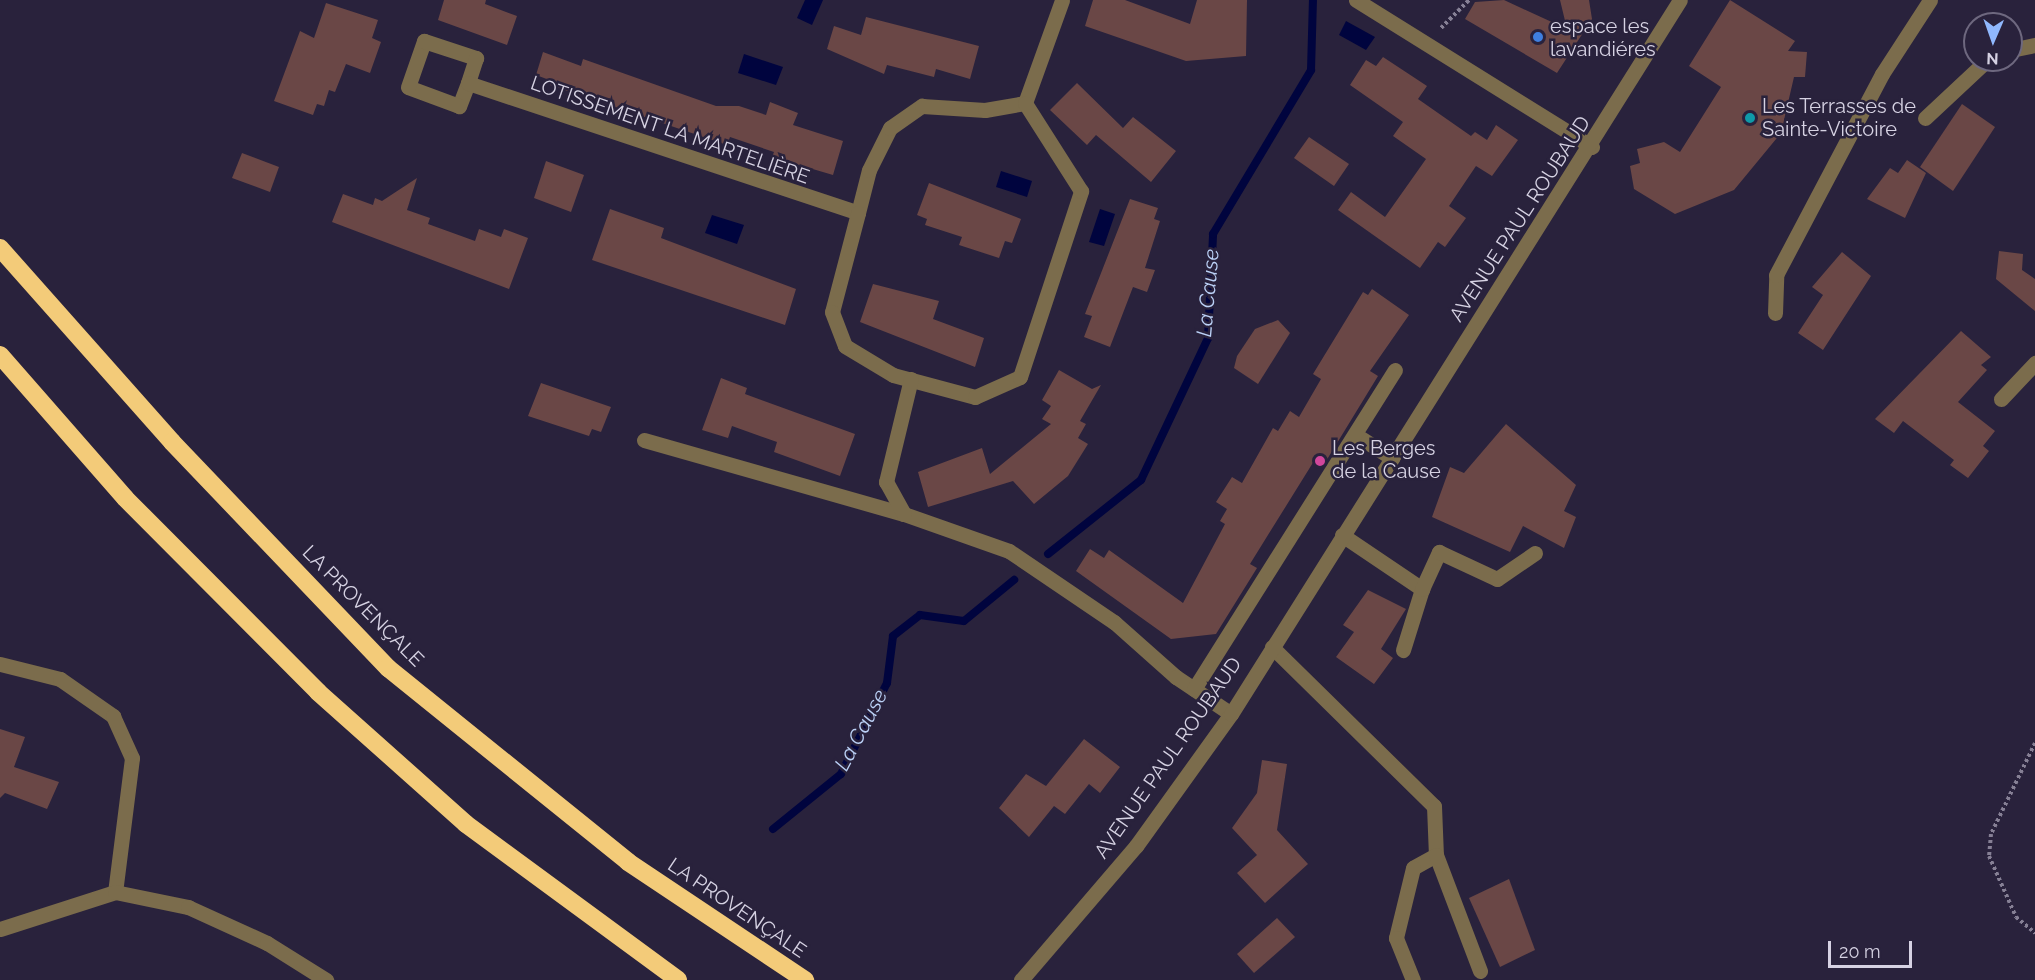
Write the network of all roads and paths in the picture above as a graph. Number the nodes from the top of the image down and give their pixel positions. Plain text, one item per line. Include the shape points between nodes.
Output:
1 (1062, 0) edge
2 (1356, 0) edge
3 (1469, 0) edge
4 (1680, 0) edge
5 (1930, 0) edge
6 (1442, 28) dead end
7 (1974, 72) edge
8 (468, 83) junction
9 (1025, 103) junction
10 (1925, 118) dead end
11 (1592, 147) junction
12 (858, 213) junction
13 (0, 248) edge
14 (1775, 313) dead end
15 (0, 354) edge
16 (2035, 363) edge
17 (1395, 370) dead end
18 (911, 379) junction
19 (2001, 399) dead end
20 (1356, 435) junction
21 (644, 440) dead end
22 (1392, 458) junction
23 (904, 514) junction
24 (1342, 535) junction
25 (1535, 553) dead end
26 (1422, 589) junction
27 (1272, 647) junction
28 (1403, 650) dead end
29 (0, 664) edge
30 (1194, 689) junction
31 (1231, 714) junction
32 (2035, 743) edge
33 (1436, 855) junction
34 (115, 892) junction
35 (0, 929) edge
36 (2035, 933) edge
37 (1480, 971) dead end
38 (326, 980) edge
39 (678, 980) edge
40 (805, 980) edge
41 (1021, 980) edge
42 (1413, 980) edge

1 - 9 street
2 - 11 street
3 - 6 path
4 - 11 street, AVENUE PAUL ROUBAUD
5 - 14 street via 1882,74 1776,275
7 - 10 street
8 - 8 street via 459,106 408,87 424,41 476,58
8 - 12 street, LOTISSEMENT LA MARTELIÈRE
9 - 12 street via 985,110 922,106 890,128 869,170
9 - 18 street via 1081,191 1020,377 975,397
11 - 22 street, AVENUE PAUL ROUBAUD
12 - 18 street via 832,312 845,346
13 - 40 highway, LA PROVENÇALE via 172,442 388,668 628,862
15 - 39 highway via 124,498 318,692 466,824 575,908
16 - 19 street
17 - 20 street, AVENUE PAUL ROUBAUD
18 - 23 street via 886,482
20 - 22 street
20 - 30 street, AVENUE PAUL ROUBAUD
21 - 23 street
22 - 24 street, AVENUE PAUL ROUBAUD
23 - 30 street via 1009,551 1114,622
24 - 26 street
24 - 27 street, AVENUE PAUL ROUBAUD
25 - 26 street via 1497,579 1439,552
26 - 28 street
27 - 31 street, AVENUE PAUL ROUBAUD
27 - 33 street via 1434,806
29 - 34 street via 60,679 113,716 132,758
30 - 31 street
31 - 41 street, AVENUE PAUL ROUBAUD via 1136,846
32 - 36 path via 1991,834 1989,856 2016,917
33 - 37 street
33 - 42 street via 1413,867 1402,899 1396,938
34 - 35 street
34 - 38 street via 188,907 267,943

